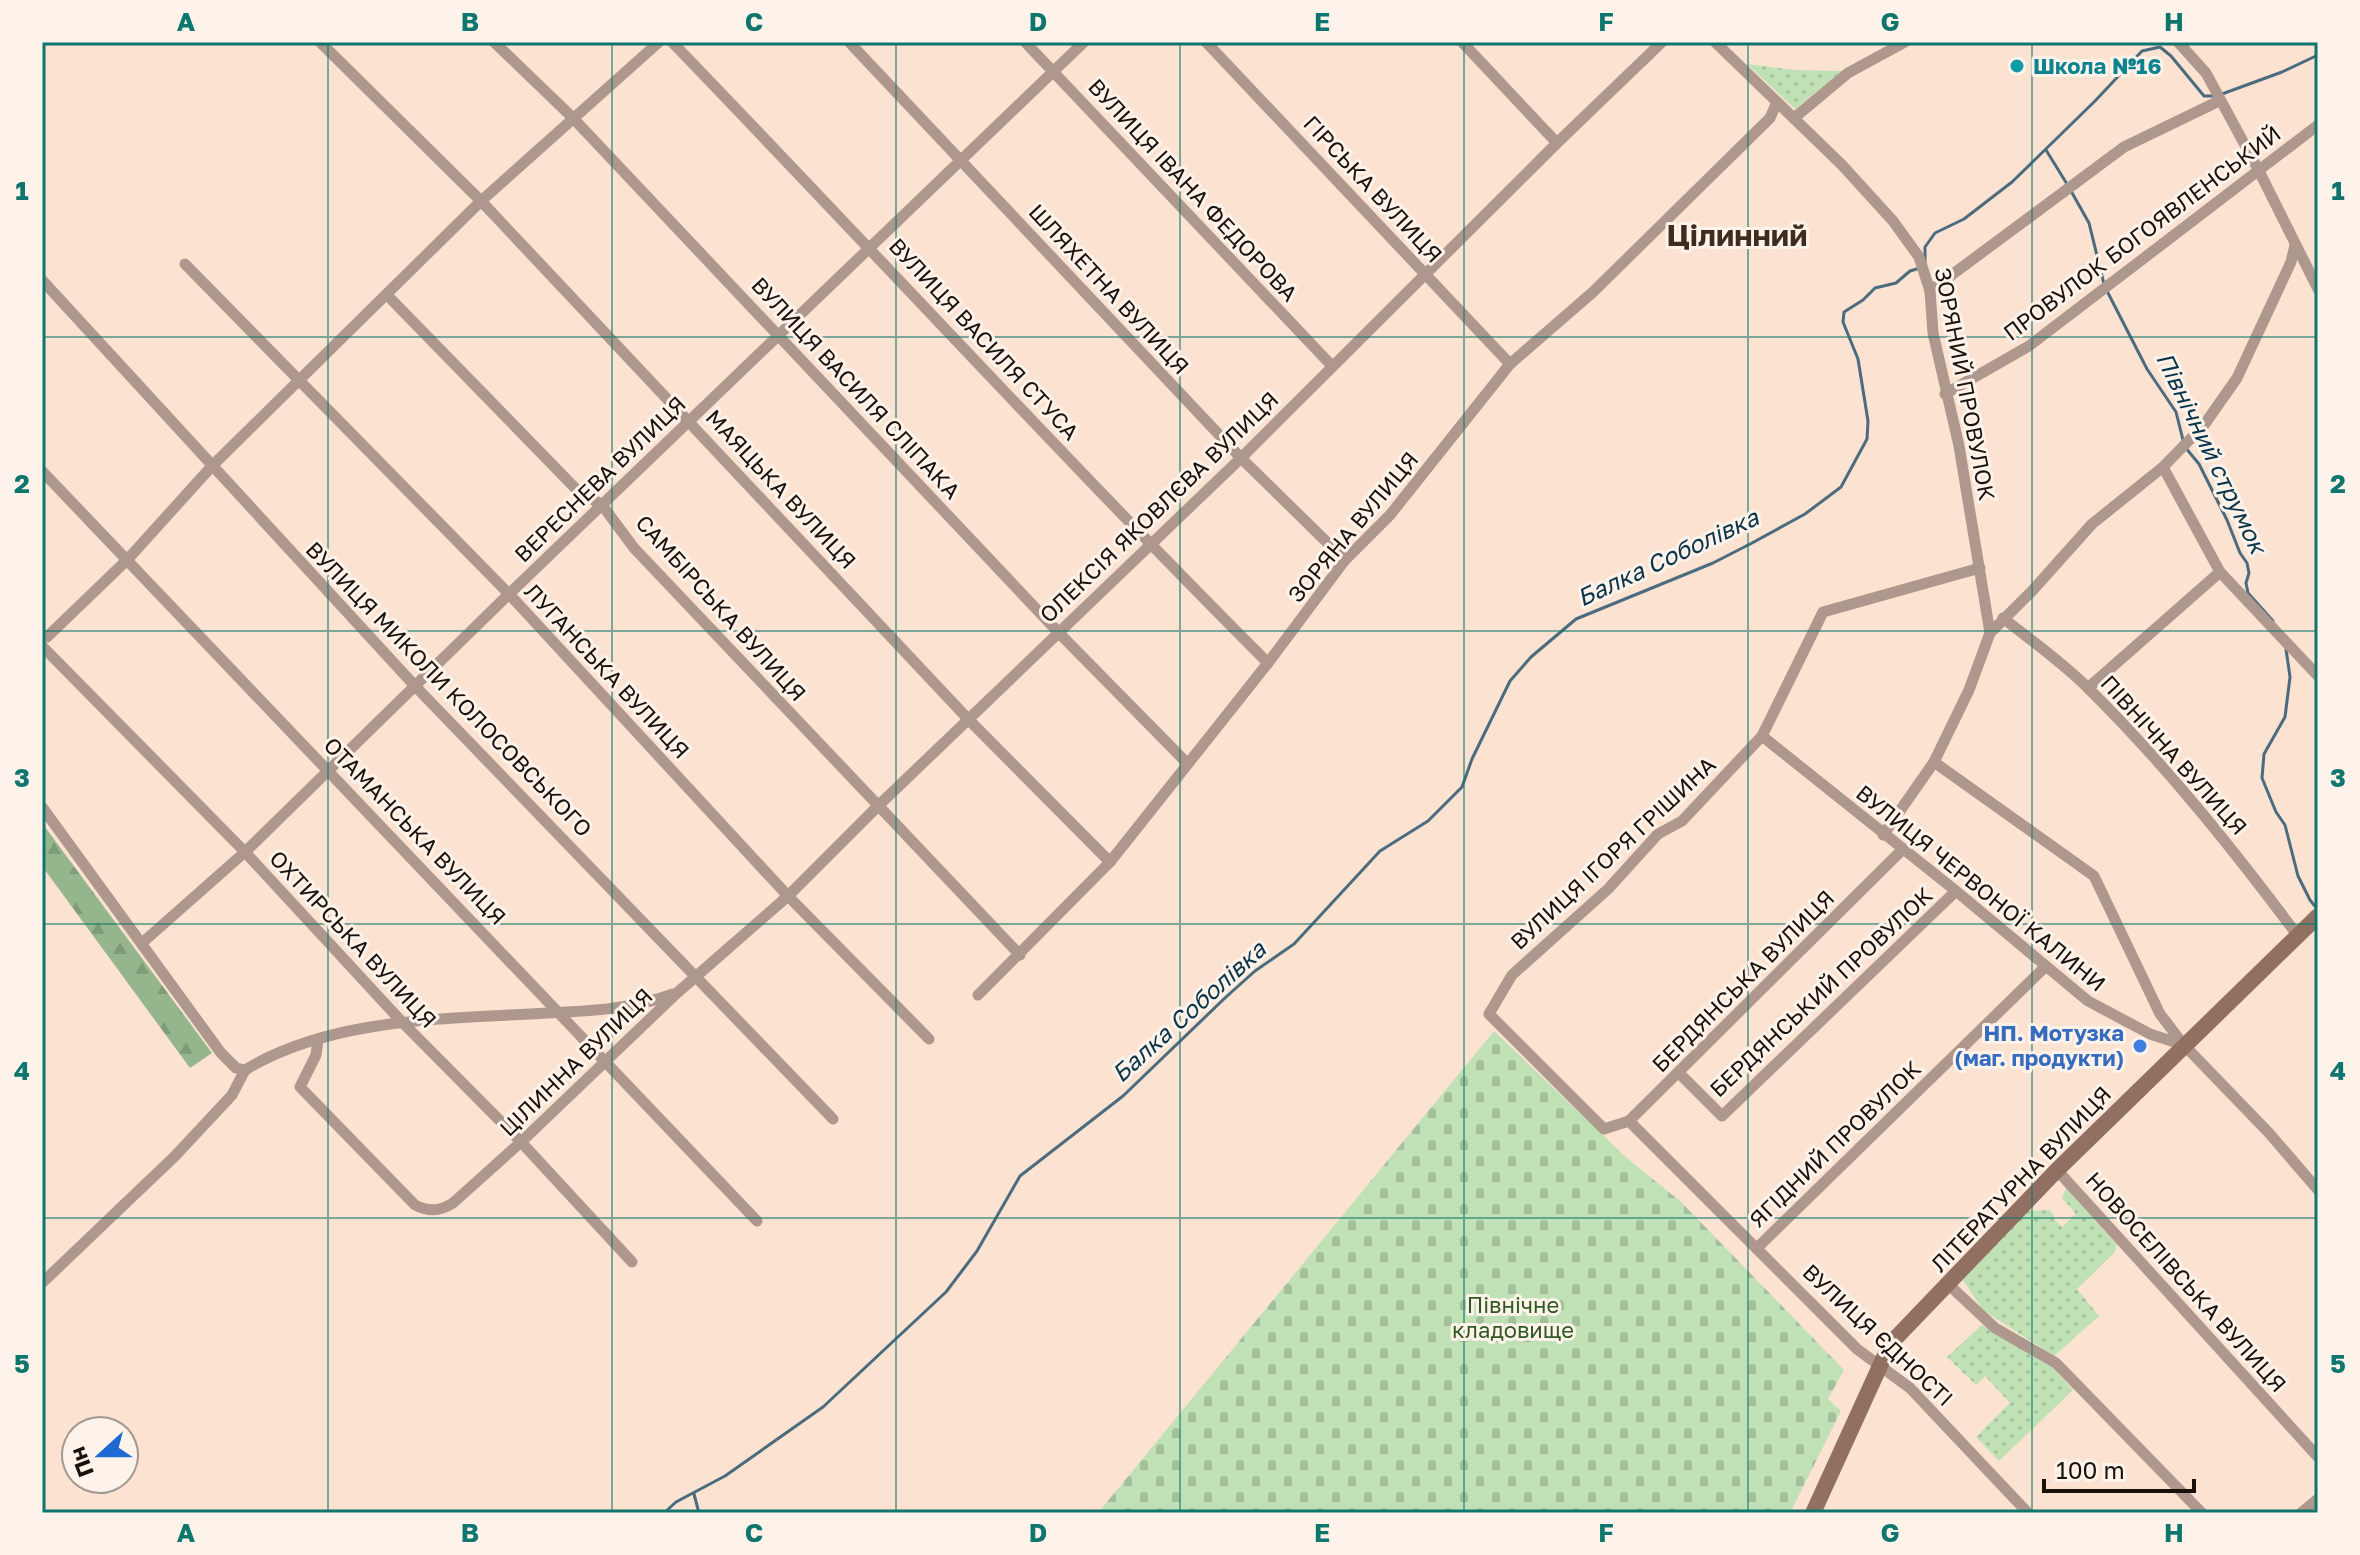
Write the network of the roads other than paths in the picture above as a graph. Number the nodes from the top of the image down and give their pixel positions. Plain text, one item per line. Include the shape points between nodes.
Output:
1 (320, 42) edge
2 (494, 42) edge
3 (659, 42) edge
4 (672, 42) edge
5 (849, 42) edge
6 (1025, 42) edge
7 (1084, 42) edge
8 (1206, 42) edge
9 (1462, 42) edge
10 (1662, 42) edge
11 (1715, 42) edge
12 (1905, 42) edge
13 (2178, 42) edge
14 (1053, 72) junction
15 (2219, 101) junction
16 (1777, 102) junction
17 (572, 117) junction
18 (1794, 118) junction
19 (2318, 125) edge
20 (1557, 143) junction
21 (960, 161) junction
22 (2259, 171) junction
23 (481, 201) junction
24 (2295, 245) junction
25 (870, 247) junction
26 (185, 264) dead end
27 (1426, 275) junction
28 (42, 280) edge
29 (2318, 289) edge
30 (1930, 291) junction
31 (387, 295) junction
32 (779, 335) junction
33 (1510, 364) junction
34 (1332, 366) junction
35 (297, 381) junction
36 (1945, 394) junction
37 (689, 420) junction
38 (1241, 458) junction
39 (212, 466) junction
40 (2163, 467) junction
41 (42, 471) edge
42 (602, 505) junction
43 (1150, 544) junction
44 (127, 560) junction
45 (1345, 560) junction
46 (1980, 568) junction
47 (2220, 572) junction
48 (509, 594) junction
49 (2003, 618) junction
50 (1059, 633) junction
51 (1990, 633) junction
52 (42, 636) edge
53 (42, 646) edge
54 (1268, 663) junction
55 (2318, 676) edge
56 (415, 686) junction
57 (2088, 688) junction
58 (969, 720) junction
59 (1762, 736) junction
60 (1934, 762) junction
61 (1187, 763) junction
62 (329, 769) junction
63 (878, 806) junction
64 (42, 807) edge
65 (1883, 835) junction
66 (1902, 850) junction
67 (245, 852) junction
68 (1110, 862) junction
69 (1956, 891) junction
70 (788, 896) junction
71 (2318, 916) edge
72 (2298, 936) junction
73 (142, 943) junction
74 (1020, 955) junction
75 (2045, 967) junction
76 (696, 976) junction
77 (677, 993) junction
78 (978, 995) dead end
79 (560, 1013) junction
80 (402, 1022) junction
81 (929, 1039) dead end
82 (318, 1040) junction
83 (2184, 1045) junction
84 (603, 1061) junction
85 (245, 1070) junction
86 (1679, 1073) junction
87 (833, 1119) dead end
88 (1629, 1121) junction
89 (1604, 1129) joint
90 (521, 1142) junction
91 (2057, 1170) junction
92 (2318, 1190) edge
93 (757, 1221) dead end
94 (1757, 1248) junction
95 (632, 1262) dead end
96 (42, 1283) edge
97 (1949, 1285) junction
98 (1879, 1363) junction
99 (2318, 1457) edge
100 (2318, 1499) edge
101 (1813, 1513) edge
102 (2028, 1513) edge
103 (2202, 1513) edge
104 (2301, 1513) edge

1 - 23 street, МАЯЦЬКА ВУЛИЦЯ
2 - 17 street, ВУЛИЦЯ ВАСИЛЯ СЛІПАКА
3 - 17 street
4 - 25 street, ВУЛИЦЯ ВАСИЛЯ СТУСА
5 - 21 street, ШЛЯХЕТНА ВУЛИЦЯ
6 - 14 street, ВУЛИЦЯ ІВАНА ФЕДОРОВА
7 - 14 street, ВЕРЕСНЕВА ВУЛИЦЯ
8 - 27 street, ГІРСЬКА ВУЛИЦЯ
9 - 20 street
10 - 20 street, ОЛЕКСІЯ ЯКОВЛЄВА ВУЛИЦЯ
11 - 16 street, ЗОРЯНИЙ ПРОВУЛОК
12 - 18 street via 1848,73
13 - 15 street via 2206,73
14 - 21 street, ВЕРЕСНЕВА ВУЛИЦЯ
14 - 34 street, ВУЛИЦЯ ІВАНА ФЕДОРОВА
15 - 22 street
15 - 30 street via 2124,147
16 - 18 street, ЗОРЯНИЙ ПРОВУЛОК
16 - 33 street, ЗОРЯНА ВУЛИЦЯ via 1770,118 1638,250
17 - 23 street
17 - 32 street, ВУЛИЦЯ ВАСИЛЯ СЛІПАКА
18 - 30 street, ЗОРЯНИЙ ПРОВУЛОК via 1893,221 1919,257
19 - 22 street, ПРОВУЛОК БОГОЯВЛЕНСЬКИЙ
20 - 27 street, ОЛЕКСІЯ ЯКОВЛЄВА ВУЛИЦЯ
21 - 25 street, ВЕРЕСНЕВА ВУЛИЦЯ
21 - 38 street, ШЛЯХЕТНА ВУЛИЦЯ
22 - 24 street
22 - 36 street, ПРОВУЛОК БОГОЯВЛЕНСЬКИЙ via 2029,346
23 - 31 street
23 - 37 street, МАЯЦЬКА ВУЛИЦЯ
24 - 29 street
24 - 40 street via 2237,378 2204,425
25 - 32 street, ВЕРЕСНЕВА ВУЛИЦЯ
25 - 43 street, ВУЛИЦЯ ВАСИЛЯ СТУСА
26 - 35 street, ЛУГАНСЬКА ВУЛИЦЯ
27 - 33 street, ГІРСЬКА ВУЛИЦЯ
27 - 34 street, ОЛЕКСІЯ ЯКОВЛЄВА ВУЛИЦЯ
28 - 39 street, ВУЛИЦЯ МИКОЛИ КОЛОСОВСЬКОГО
30 - 36 street, ЗОРЯНИЙ ПРОВУЛОК
31 - 35 street
31 - 42 street, САМБІРСЬКА ВУЛИЦЯ via 577,490
32 - 37 street, ВЕРЕСНЕВА ВУЛИЦЯ
32 - 50 street, ВУЛИЦЯ ВАСИЛЯ СЛІПАКА
33 - 45 street, ЗОРЯНА ВУЛИЦЯ via 1399,505
34 - 38 street, ОЛЕКСІЯ ЯКОВЛЄВА ВУЛИЦЯ
35 - 39 street
35 - 48 street, ЛУГАНСЬКА ВУЛИЦЯ
36 - 46 street, ЗОРЯНИЙ ПРОВУЛОК
37 - 42 street, ВЕРЕСНЕВА ВУЛИЦЯ
37 - 58 street, МАЯЦЬКА ВУЛИЦЯ
38 - 43 street, ОЛЕКСІЯ ЯКОВЛЄВА ВУЛИЦЯ
38 - 45 street, ШЛЯХЕТНА ВУЛИЦЯ
39 - 44 street
39 - 56 street, ВУЛИЦЯ МИКОЛИ КОЛОСОВСЬКОГО
40 - 47 street
40 - 49 street via 2092,524
41 - 44 street, ОТАМАНСЬКА ВУЛИЦЯ
42 - 48 street, ВЕРЕСНЕВА ВУЛИЦЯ
42 - 63 street, САМБІРСЬКА ВУЛИЦЯ via 634,548
43 - 50 street, ОЛЕКСІЯ ЯКОВЛЄВА ВУЛИЦЯ
43 - 54 street, ВУЛИЦЯ ВАСИЛЯ СТУСА
44 - 52 street via 47,637
44 - 62 street, ОТАМАНСЬКА ВУЛИЦЯ
45 - 54 street, ЗОРЯНА ВУЛИЦЯ
46 - 51 street, ЗОРЯНИЙ ПРОВУЛОК
46 - 59 street, ВУЛИЦЯ ІГОРЯ ГРІШИНА via 1823,612
47 - 55 street
47 - 57 street
48 - 56 street, ВЕРЕСНЕВА ВУЛИЦЯ
48 - 70 street, ЛУГАНСЬКА ВУЛИЦЯ
49 - 51 street
49 - 57 street, ПІВНІЧНА ВУЛИЦЯ
50 - 58 street, ОЛЕКСІЯ ЯКОВЛЄВА ВУЛИЦЯ
50 - 61 street, ВУЛИЦЯ ВАСИЛЯ СЛІПАКА
51 - 60 street
53 - 67 street, ОХТИРСЬКА ВУЛИЦЯ
54 - 61 street, ЗОРЯНА ВУЛИЦЯ
56 - 62 street, ВЕРЕСНЕВА ВУЛИЦЯ
56 - 76 street, ВУЛИЦЯ МИКОЛИ КОЛОСОВСЬКОГО
57 - 72 street, ПІВНІЧНА ВУЛИЦЯ via 2197,807
58 - 63 street, ОЛЕКСІЯ ЯКОВЛЄВА ВУЛИЦЯ
58 - 68 street, МАЯЦЬКА ВУЛИЦЯ
59 - 65 street, ВУЛИЦЯ ЧЕРВОНОЇ КАЛИНИ
59 - 89 street, ВУЛИЦЯ ІГОРЯ ГРІШИНА via 1682,821 1658,834 1608,889 1512,975 1489,1014
60 - 65 street
60 - 83 street via 2094,876 2160,1014
61 - 68 street, ЗОРЯНА ВУЛИЦЯ
62 - 67 street, ВЕРЕСНЕВА ВУЛИЦЯ
62 - 79 street, ОТАМАНСЬКА ВУЛИЦЯ
63 - 70 street, ОЛЕКСІЯ ЯКОВЛЄВА ВУЛИЦЯ
63 - 74 street, САМБІРСЬКА ВУЛИЦЯ
64 - 73 street
65 - 66 street, ВУЛИЦЯ ЧЕРВОНОЇ КАЛИНИ
66 - 69 street, ВУЛИЦЯ ЧЕРВОНОЇ КАЛИНИ
66 - 86 street, БЕРДЯНСЬКА ВУЛИЦЯ
67 - 73 street, ВЕРЕСНЕВА ВУЛИЦЯ
67 - 80 street, ОХТИРСЬКА ВУЛИЦЯ
68 - 74 street, ЗОРЯНА ВУЛИЦЯ
69 - 75 street, ВУЛИЦЯ ЧЕРВОНОЇ КАЛИНИ
69 - 86 street, БЕРДЯНСЬКИЙ ПРОВУЛОК via 1722,1116
70 - 76 street, ОЛЕКСІЯ ЯКОВЛЄВА ВУЛИЦЯ
70 - 81 street, ЛУГАНСЬКА ВУЛИЦЯ
71 - 72 street, ЛІТЕРАТУРНА ВУЛИЦЯ
72 - 83 street, ЛІТЕРАТУРНА ВУЛИЦЯ
73 - 85 street via 221,1053
74 - 78 street, ЗОРЯНА ВУЛИЦЯ
75 - 83 street, ВУЛИЦЯ ЧЕРВОНОЇ КАЛИНИ via 2117,1019
75 - 94 street, ЯГІДНИЙ ПРОВУЛОК
76 - 77 street, ОЛЕКСІЯ ЯКОВЛЄВА ВУЛИЦЯ
76 - 87 street, ВУЛИЦЯ МИКОЛИ КОЛОСОВСЬКОГО
77 - 79 street, ЦІЛИННА ВУЛИЦЯ via 647,1004
77 - 84 street, ЦІЛИННА ВУЛИЦЯ
79 - 80 street, ЦІЛИННА ВУЛИЦЯ
79 - 84 street, ОТАМАНСЬКА ВУЛИЦЯ
80 - 82 street, ЦІЛИННА ВУЛИЦЯ
80 - 90 street, ОХТИРСЬКА ВУЛИЦЯ
82 - 85 street, ЦІЛИННА ВУЛИЦЯ
82 - 90 street, ЦІЛИННА ВУЛИЦЯ via 300,1087 423,1210 445,1208
83 - 91 street, ЛІТЕРАТУРНА ВУЛИЦЯ
83 - 92 street, ВУЛИЦЯ ЧЕРВОНОЇ КАЛИНИ
84 - 90 street, ЦІЛИННА ВУЛИЦЯ
84 - 93 street, ОТАМАНСЬКА ВУЛИЦЯ
85 - 96 street via 232,1095 175,1156
86 - 88 street, БЕРДЯНСЬКА ВУЛИЦЯ
88 - 89 street, БЕРДЯНСЬКА ВУЛИЦЯ
88 - 94 street, ВУЛИЦЯ ЄДНОСТІ
90 - 95 street, ОХТИРСЬКА ВУЛИЦЯ
91 - 97 street, ЛІТЕРАТУРНА ВУЛИЦЯ
91 - 99 street, НОВОСЕЛІВСЬКА ВУЛИЦЯ
94 - 98 street, ВУЛИЦЯ ЄДНОСТІ via 1857,1349
97 - 98 street, ЛІТЕРАТУРНА ВУЛИЦЯ via 1908,1322
97 - 103 street via 1995,1328 2056,1363
98 - 101 street, ЛІТЕРАТУРНА ВУЛИЦЯ
98 - 102 street, ВУЛИЦЯ ЄДНОСТІ via 1910,1388
100 - 104 street

